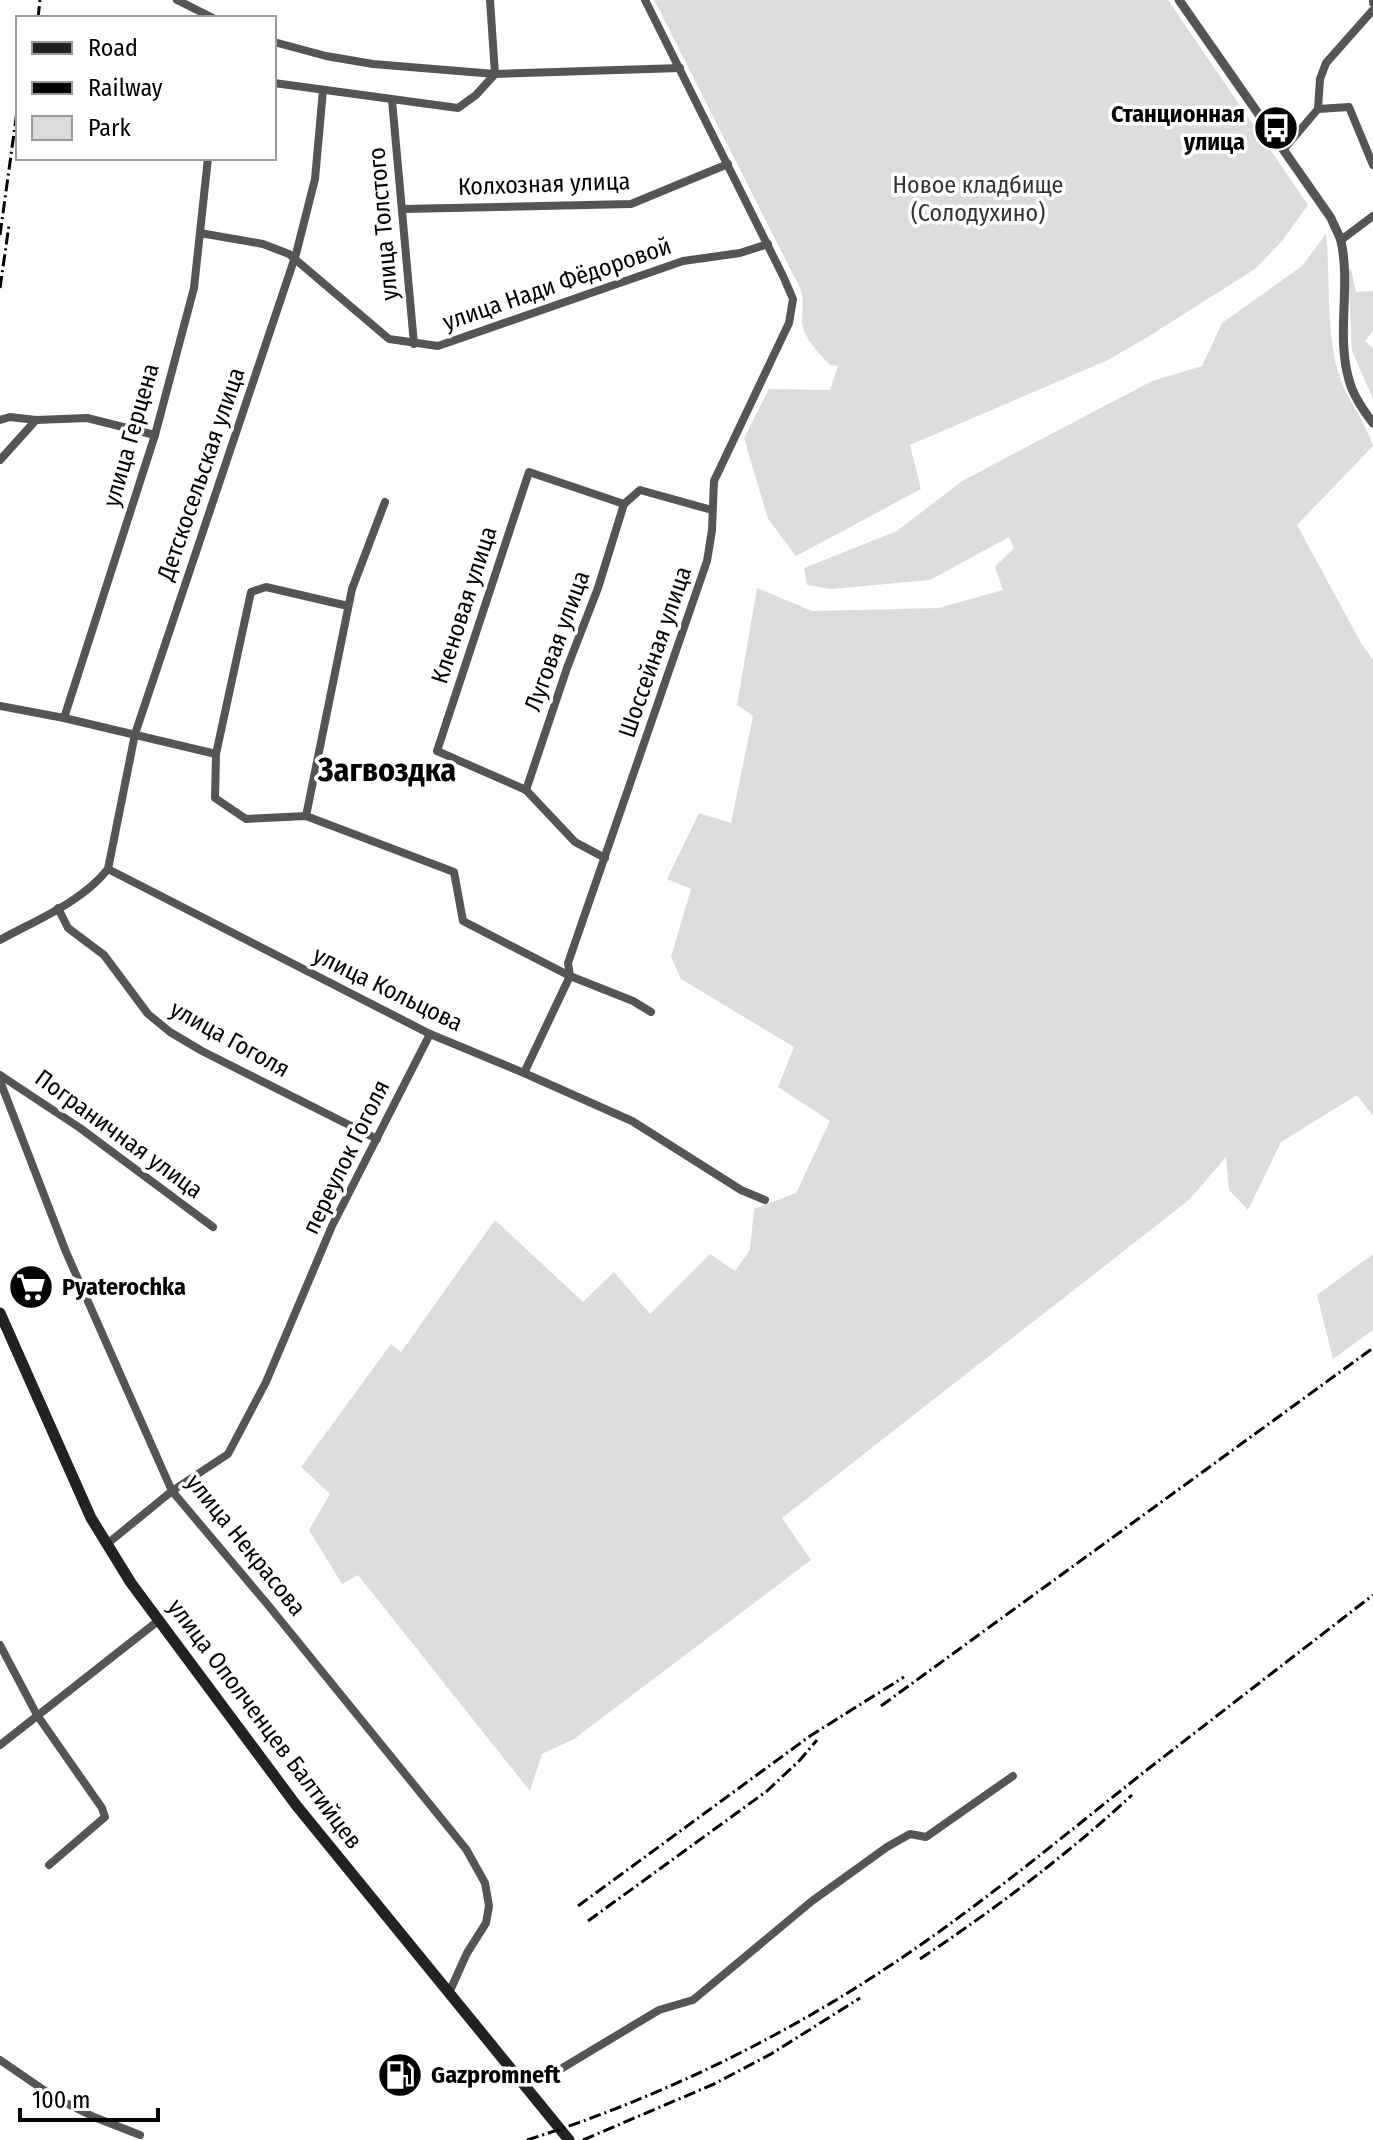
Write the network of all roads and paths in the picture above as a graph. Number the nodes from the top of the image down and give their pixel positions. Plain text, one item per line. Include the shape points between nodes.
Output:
1 (177, 0) edge
2 (490, 0) edge
3 (645, 0) edge
4 (1179, 0) edge
5 (1373, 10) edge
6 (209, 16) edge
7 (276, 43) edge
8 (680, 68) junction
9 (495, 74) junction
10 (276, 83) edge
11 (323, 90) junction
12 (392, 100) junction
13 (1318, 109) junction
14 (1284, 149) junction
15 (208, 160) edge
16 (728, 164) junction
17 (1373, 165) edge
18 (403, 209) junction
19 (1373, 216) edge
20 (200, 233) junction
21 (1341, 240) junction
22 (768, 244) junction
23 (295, 258) junction
24 (414, 344) junction
25 (19, 419) junction
26 (0, 420) edge
27 (36, 420) junction
28 (1373, 423) edge
29 (27, 430) junction
30 (155, 435) junction
31 (0, 460) edge
32 (385, 502) dead end
33 (624, 504) junction
34 (712, 510) junction
35 (348, 606) junction
36 (0, 706) edge
37 (64, 718) junction
38 (135, 734) junction
39 (216, 754) junction
40 (526, 790) junction
41 (306, 816) junction
42 (605, 858) junction
43 (108, 869) junction
44 (58, 908) junction
45 (0, 940) edge
46 (570, 976) junction
47 (651, 1012) dead end
48 (430, 1034) junction
49 (524, 1073) junction
50 (0, 1075) edge
51 (0, 1081) edge
52 (377, 1139) junction
53 (765, 1200) dead end
54 (213, 1227) dead end
55 (0, 1313) edge
56 (172, 1491) junction
57 (107, 1544) junction
58 (158, 1621) junction
59 (0, 1645) edge
60 (37, 1715) junction
61 (0, 1745) edge
62 (1013, 1776) dead end
63 (49, 1865) dead end
64 (449, 1993) junction
65 (0, 2060) edge
66 (519, 2078) junction
67 (140, 2135) dead end
68 (569, 2140) edge

1 - 6 street
2 - 9 street
3 - 8 street
4 - 14 street
5 - 13 street via 1326,63
7 - 9 street via 373,64
8 - 9 street
8 - 16 street
9 - 12 street via 458,108
10 - 11 street
11 - 12 street
11 - 23 street, Детскосельская улица via 315,179
12 - 18 street, улица Толстого
13 - 14 street
13 - 17 street via 1349,107
14 - 21 street
15 - 20 street, улица Герцена
16 - 18 street, Колхозная улица via 631,204
16 - 22 street
18 - 24 street, улица Толстого
19 - 21 street
20 - 23 street, улица Нади Фёдоровой via 263,244
20 - 30 street, улица Герцена via 194,288
21 - 28 street via 1349,380
22 - 24 street, улица Нади Фёдоровой via 683,261 438,346
22 - 34 street, Шоссейная улица via 793,299 789,323 714,481
23 - 24 street, улица Нади Фёдоровой via 389,339
23 - 38 street, Детскосельская улица
25 - 26 street
25 - 27 street
25 - 29 street
27 - 29 street
27 - 30 street via 87,418
29 - 31 street
30 - 37 street, улица Герцена
32 - 35 street
33 - 34 street via 640,490
33 - 40 street, Луговая улица
33 - 40 street, Кленовая улица via 529,472 437,751
34 - 42 street, Шоссейная улица via 707,561
35 - 39 street via 266,587 251,592
35 - 41 street
36 - 37 street
37 - 38 street
38 - 39 street
38 - 43 street, Детскосельская улица
39 - 41 street via 215,798 246,819
40 - 42 street via 575,842
41 - 46 street via 454,872 463,921
42 - 46 street, Шоссейная улица via 568,963
43 - 44 street
43 - 48 street, улица Кольцова
44 - 45 street
44 - 52 street, улица Гоголя via 68,928 104,955 148,1014 170,1032
46 - 47 street
46 - 49 street, Шоссейная улица
48 - 49 street, улица Кольцова
48 - 52 street, переулок Гоголя
49 - 53 street, улица Кольцова via 632,1121
50 - 54 street, Пограничная улица
51 - 56 street, улица Некрасова via 66,1252
52 - 56 street, переулок Гоголя via 228,1454
55 - 57 main road, улица Ополченцев Балтийцев
56 - 57 street, переулок Гоголя
56 - 64 street, улица Некрасова via 466,1849 485,1883 486,1923
57 - 58 main road, улица Ополченцев Балтийцев
58 - 60 street
58 - 64 main road, улица Ополченцев Балтийцев via 296,1805
59 - 60 street
60 - 61 street
60 - 63 street via 105,1817
62 - 66 street via 926,1837 910,1834 887,1847 812,1901 693,2000 659,2010 559,2070
64 - 66 main road, улица Ополченцев Балтийцев
65 - 67 street via 54,2097
66 - 68 main road, улица Ополченцев Балтийцев

